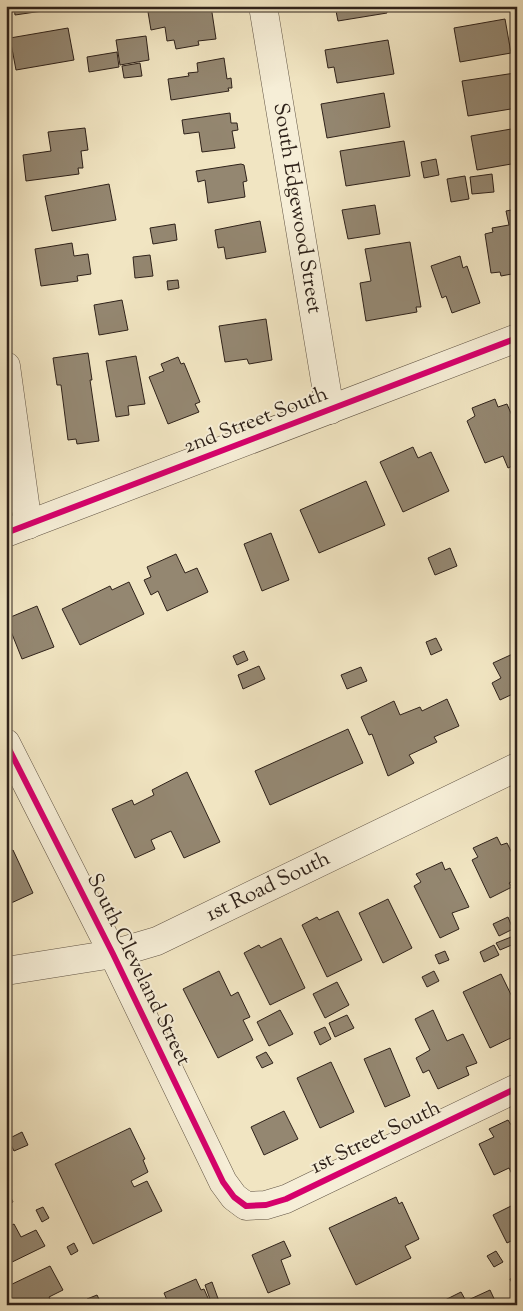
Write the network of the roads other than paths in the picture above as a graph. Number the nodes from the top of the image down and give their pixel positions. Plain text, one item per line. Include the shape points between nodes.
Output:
1 (263, 6) edge
2 (517, 338) edge
3 (6, 366) edge
4 (330, 410) junction
5 (17, 529) edge
6 (6, 743) edge
7 (517, 767) edge
8 (113, 954) junction
9 (6, 971) edge
10 (517, 1088) edge
11 (246, 1206) joint

1 - 4 street, South Edgewood Street
2 - 4 street, 2nd Street South
3 - 5 street
4 - 5 street, 2nd Street South
6 - 8 street, South Cleveland Street
7 - 8 street, 1st Road South via 157,941
8 - 9 street, 1st Road South
8 - 11 street, South Cleveland Street via 223,1182
10 - 11 street, 1st Street South via 286,1199

